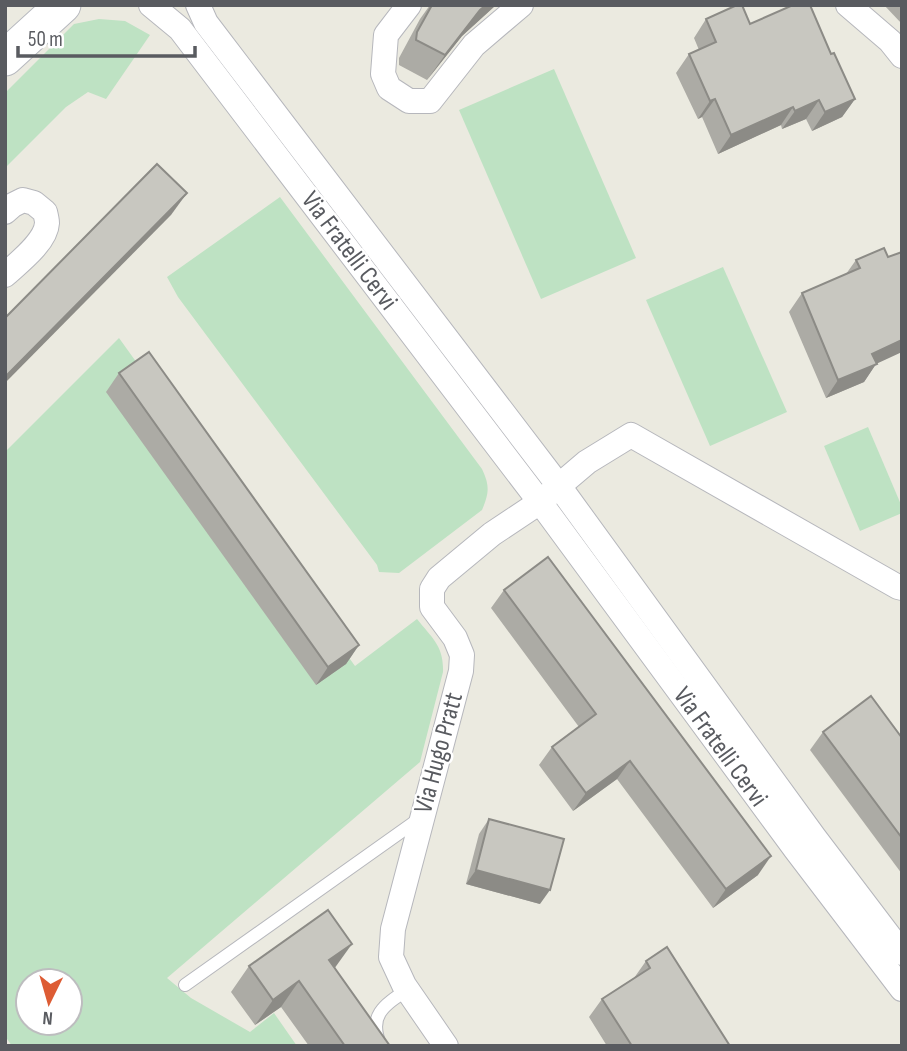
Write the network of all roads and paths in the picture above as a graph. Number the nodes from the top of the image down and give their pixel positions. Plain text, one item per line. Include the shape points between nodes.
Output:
1 (63, 5) edge
2 (151, 5) edge
3 (198, 5) edge
4 (409, 5) edge
5 (521, 5) edge
6 (848, 5) edge
7 (902, 56) edge
8 (5, 58) edge
9 (5, 212) edge
10 (5, 275) edge
11 (550, 494) junction
12 (902, 588) edge
13 (423, 817) junction
14 (902, 953) edge
15 (185, 985) dead end
16 (902, 989) edge
17 (407, 990) junction
18 (381, 1046) edge
19 (446, 1046) edge

1 - 8 main road
2 - 11 street, Via Fratelli Cervi via 180,29
3 - 11 street, Via Fratelli Cervi via 206,23
4 - 5 street via 386,35 383,74 389,88 409,101 430,101 474,45
6 - 7 street
9 - 10 street via 23,200 34,203 45,212 47,224 37,244
11 - 12 street via 587,462 631,435
11 - 13 street, Via Hugo Pratt via 492,534 432,589 432,607 462,655
11 - 14 street, Via Fratelli Cervi
11 - 16 street, Via Fratelli Cervi via 796,850
13 - 15 lane
13 - 17 street, Via Hugo Pratt via 393,929 391,957
17 - 18 lane via 380,1012 376,1032
17 - 19 street, Via Hugo Pratt

